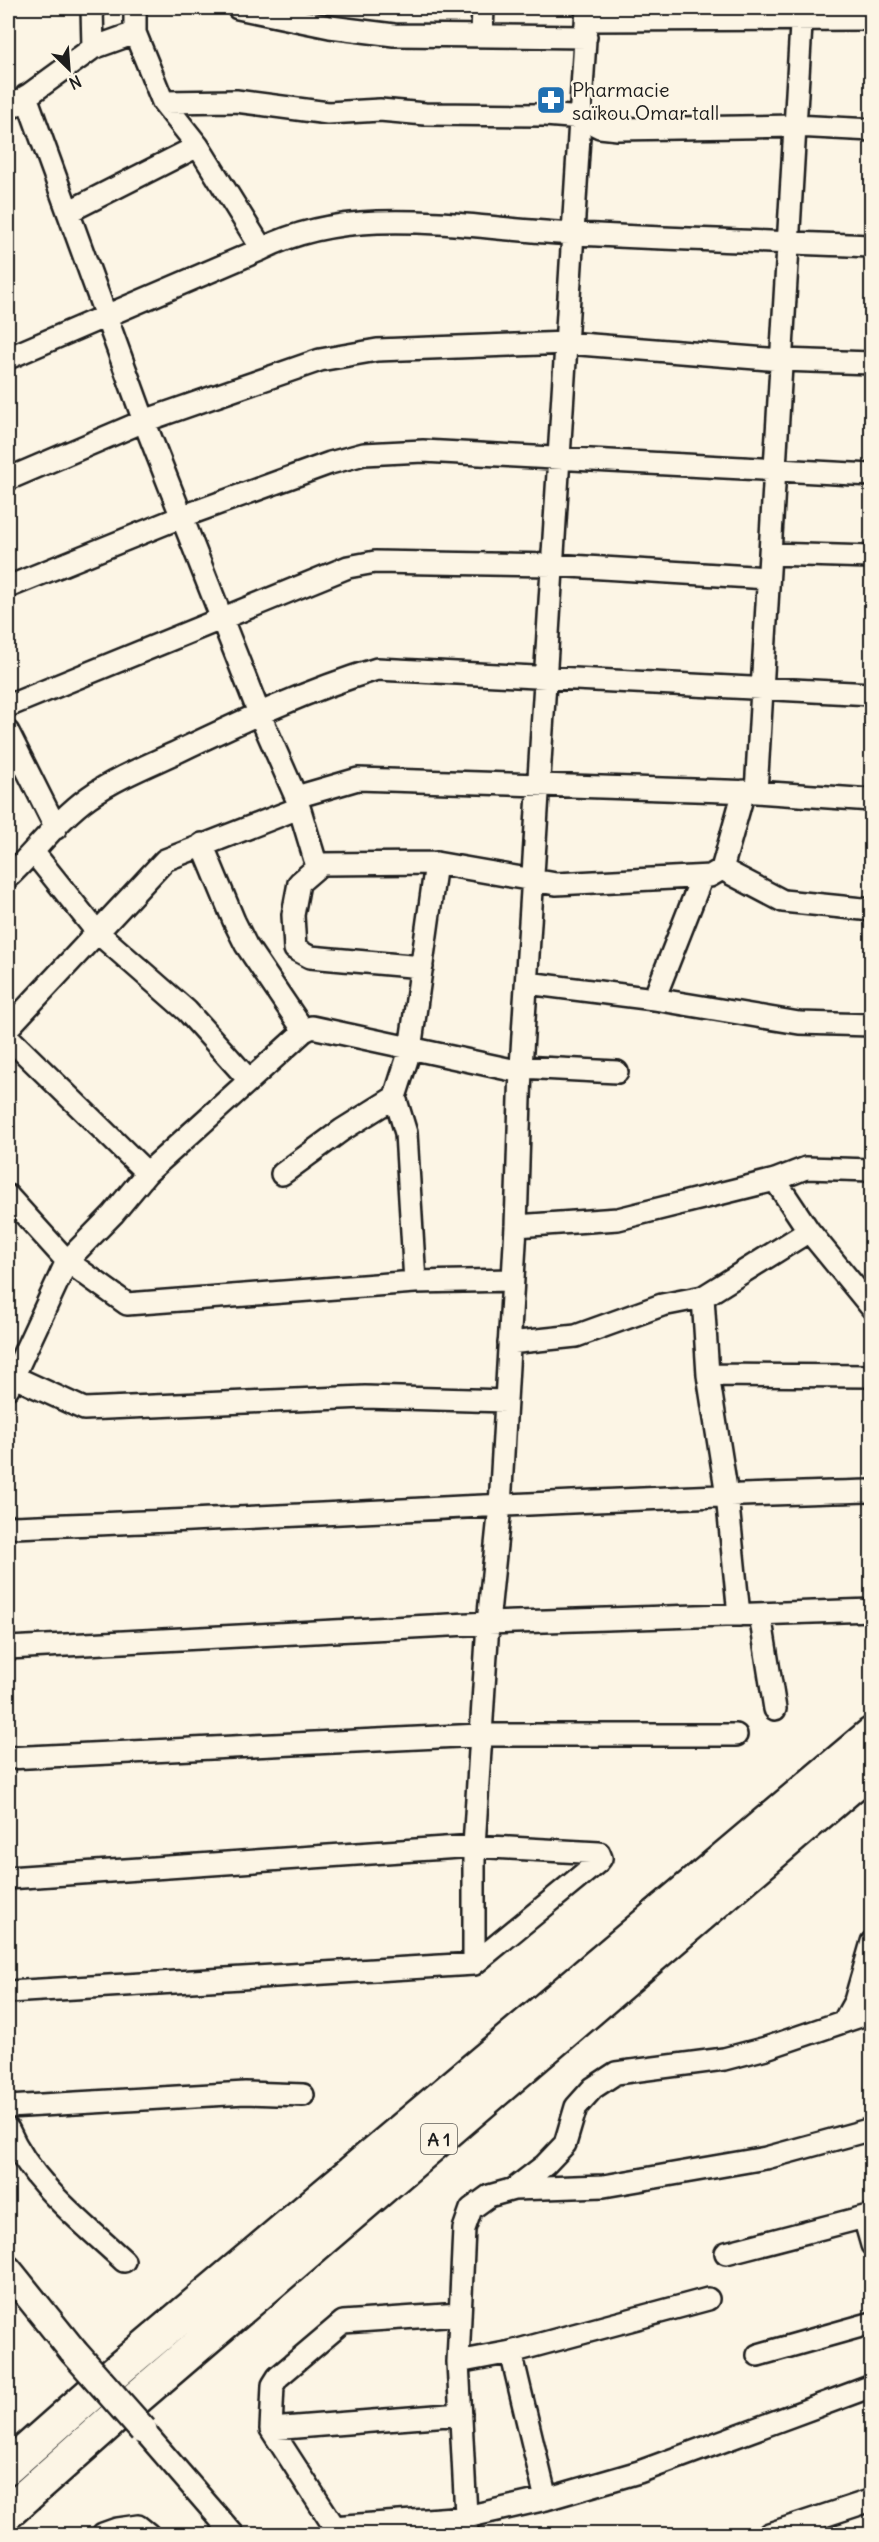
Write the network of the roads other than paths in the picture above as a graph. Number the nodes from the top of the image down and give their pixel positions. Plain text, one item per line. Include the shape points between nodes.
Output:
1 (92, 8) edge
2 (135, 8) edge
3 (238, 8) edge
4 (483, 8) edge
5 (802, 13) edge
6 (872, 19) edge
7 (587, 22) edge
8 (135, 33) junction
9 (482, 35) junction
10 (93, 48) junction
11 (26, 96) junction
12 (163, 102) junction
13 (8, 110) edge
14 (582, 118) junction
15 (795, 126) junction
16 (872, 130) edge
17 (198, 146) junction
18 (68, 212) junction
19 (573, 234) junction
20 (788, 243) junction
21 (872, 246) edge
22 (262, 249) junction
23 (107, 315) junction
24 (567, 343) junction
25 (8, 358) edge
26 (782, 360) junction
27 (872, 363) edge
28 (144, 421) junction
29 (560, 459) junction
30 (775, 470) junction
31 (872, 475) edge
32 (8, 479) edge
33 (181, 517) junction
34 (770, 554) junction
35 (872, 557) edge
36 (553, 565) junction
37 (768, 578) junction
38 (8, 587) edge
39 (222, 620) junction
40 (545, 679) junction
41 (762, 687) junction
42 (872, 694) edge
43 (9, 700) edge
44 (259, 713) junction
45 (8, 732) edge
46 (14, 763) edge
47 (539, 783) junction
48 (750, 791) junction
49 (872, 800) edge
50 (297, 802) junction
51 (56, 828) junction
52 (202, 844) junction
53 (34, 853) junction
54 (436, 863) junction
55 (321, 864) junction
56 (722, 868) junction
57 (8, 877) edge
58 (702, 877) junction
59 (533, 880) junction
60 (872, 910) edge
61 (97, 932) junction
62 (422, 967) junction
63 (527, 983) junction
64 (654, 999) junction
65 (872, 1025) edge
66 (8, 1028) edge
67 (304, 1031) junction
68 (8, 1037) edge
69 (410, 1050) junction
70 (521, 1067) junction
71 (617, 1072) dead end
72 (249, 1080) junction
73 (395, 1097) junction
74 (872, 1170) edge
75 (147, 1173) junction
76 (282, 1174) dead end
77 (775, 1180) junction
78 (8, 1196) edge
79 (516, 1226) junction
80 (809, 1231) junction
81 (67, 1261) junction
82 (512, 1280) junction
83 (415, 1282) junction
84 (703, 1297) junction
85 (872, 1308) edge
86 (509, 1343) junction
87 (708, 1375) junction
88 (872, 1376) edge
89 (9, 1378) edge
90 (506, 1401) junction
91 (872, 1491) edge
92 (727, 1494) junction
93 (500, 1506) junction
94 (8, 1527) edge
95 (872, 1610) edge
96 (760, 1614) junction
97 (739, 1615) junction
98 (488, 1623) junction
99 (8, 1648) edge
100 (776, 1709) dead end
101 (872, 1734) edge
102 (480, 1735) junction
103 (736, 1735) dead end
104 (8, 1758) edge
105 (872, 1768) edge
106 (474, 1846) junction
107 (8, 1878) edge
108 (872, 1942) edge
109 (474, 1964) junction
110 (8, 1992) edge
111 (872, 2012) edge
112 (844, 2021) junction
113 (303, 2095) dead end
114 (8, 2107) edge
115 (8, 2129) edge
116 (872, 2129) edge
117 (514, 2189) junction
118 (868, 2216) edge
119 (872, 2244) edge
120 (726, 2253) dead end
121 (124, 2261) dead end
122 (8, 2270) edge
123 (708, 2299) dead end
124 (460, 2314) junction
125 (872, 2323) edge
126 (511, 2352) junction
127 (758, 2355) dead end
128 (458, 2362) junction
129 (872, 2386) edge
130 (461, 2414) junction
131 (271, 2429) junction
132 (143, 2430) joint
133 (8, 2467) edge
134 (546, 2499) junction
135 (872, 2500) edge
136 (8, 2512) edge
137 (466, 2526) edge
138 (336, 2531) edge
139 (104, 2535) edge
140 (148, 2535) edge
141 (233, 2535) edge
142 (769, 2535) edge

1 - 10 street
2 - 8 street
3 - 9 street via 330,27 383,33
4 - 9 street
5 - 6 street
5 - 7 street
5 - 15 street
7 - 9 street
7 - 14 street
8 - 10 street
8 - 12 street
10 - 11 street
11 - 13 street
11 - 18 street
12 - 14 street via 236,101 328,113 380,110
12 - 17 street
14 - 15 street via 600,127 618,129
14 - 19 street
15 - 16 street
15 - 20 street
17 - 18 street
17 - 22 street
18 - 23 street
19 - 20 street
19 - 22 street via 385,221 343,224 289,235
19 - 24 street
20 - 21 street
20 - 26 street
22 - 23 street
23 - 25 street
23 - 28 street
24 - 26 street
24 - 28 street via 376,350 320,360
24 - 29 street
26 - 27 street
26 - 30 street
28 - 32 street
28 - 33 street
29 - 30 street
29 - 33 street via 423,451 364,454
29 - 36 street
30 - 31 street
30 - 34 street
33 - 38 street
33 - 39 street
34 - 35 street
34 - 37 street
36 - 37 street
36 - 39 street via 375,562 348,567
36 - 40 street
37 - 41 street
39 - 43 street
39 - 44 street
40 - 41 street
40 - 44 street via 377,669
40 - 47 street
41 - 42 street
41 - 48 street
44 - 50 street
44 - 51 street via 115,781 89,797
45 - 46 street
46 - 51 street
47 - 48 street
47 - 50 street via 358,779
47 - 59 street
48 - 49 street
48 - 56 street
50 - 52 street
50 - 55 street via 315,860
51 - 53 street
52 - 61 street via 165,860
52 - 67 street via 246,945
53 - 57 street
53 - 61 street
54 - 55 street
54 - 59 street
54 - 62 street
55 - 62 street via 299,883 292,915 295,949 310,957
56 - 58 street
56 - 60 street via 783,901
58 - 59 street via 556,884
58 - 64 street
59 - 63 street
61 - 66 street
61 - 72 street via 187,1011
62 - 69 street
63 - 64 street
63 - 70 street
64 - 65 street via 799,1023
67 - 69 street via 312,1027
67 - 72 street
68 - 75 street
69 - 70 street via 512,1070
69 - 73 street
70 - 71 street
70 - 79 street
72 - 75 street
73 - 76 street
73 - 83 street via 406,1133
74 - 77 street via 806,1168
75 - 81 street
77 - 79 street via 618,1219
77 - 80 street
78 - 81 street
79 - 82 street
80 - 84 street
80 - 85 street
81 - 83 street via 128,1304
81 - 89 street
82 - 83 street
82 - 86 street
84 - 86 street via 662,1305 576,1336
84 - 87 street
86 - 90 street
87 - 88 street
87 - 92 street
89 - 90 street via 84,1409 365,1397
90 - 93 street
91 - 92 street
92 - 93 street
92 - 97 street
93 - 94 street via 246,1520
93 - 98 street
95 - 96 street
96 - 97 street
96 - 100 street
97 - 98 street
98 - 99 street
98 - 102 street
101 - 133 highway, A 1 via 129,2360
102 - 103 street
102 - 104 street
102 - 106 street
105 - 136 highway, A 1 via 132,2401
106 - 107 street
106 - 109 street
106 - 109 street via 599,1853 601,1858
108 - 112 street via 855,2001
109 - 110 street
111 - 112 street
112 - 117 street via 724,2059 616,2073 593,2088 576,2107 565,2144
113 - 114 street via 245,2093
115 - 121 street via 22,2157 51,2193
116 - 117 street via 766,2158 604,2186
117 - 124 street via 489,2196 471,2209 464,2229
118 - 119 street
118 - 120 street
122 - 132 street, bridge
123 - 126 street
124 - 128 street
124 - 131 street via 343,2322 278,2377 273,2385
125 - 127 street
126 - 128 street
126 - 134 street
128 - 130 street
129 - 134 street via 639,2472
130 - 131 street
130 - 137 street
131 - 138 street
132 - 141 street
134 - 137 street
135 - 142 street
137 - 138 street
139 - 140 street via 138,2526

